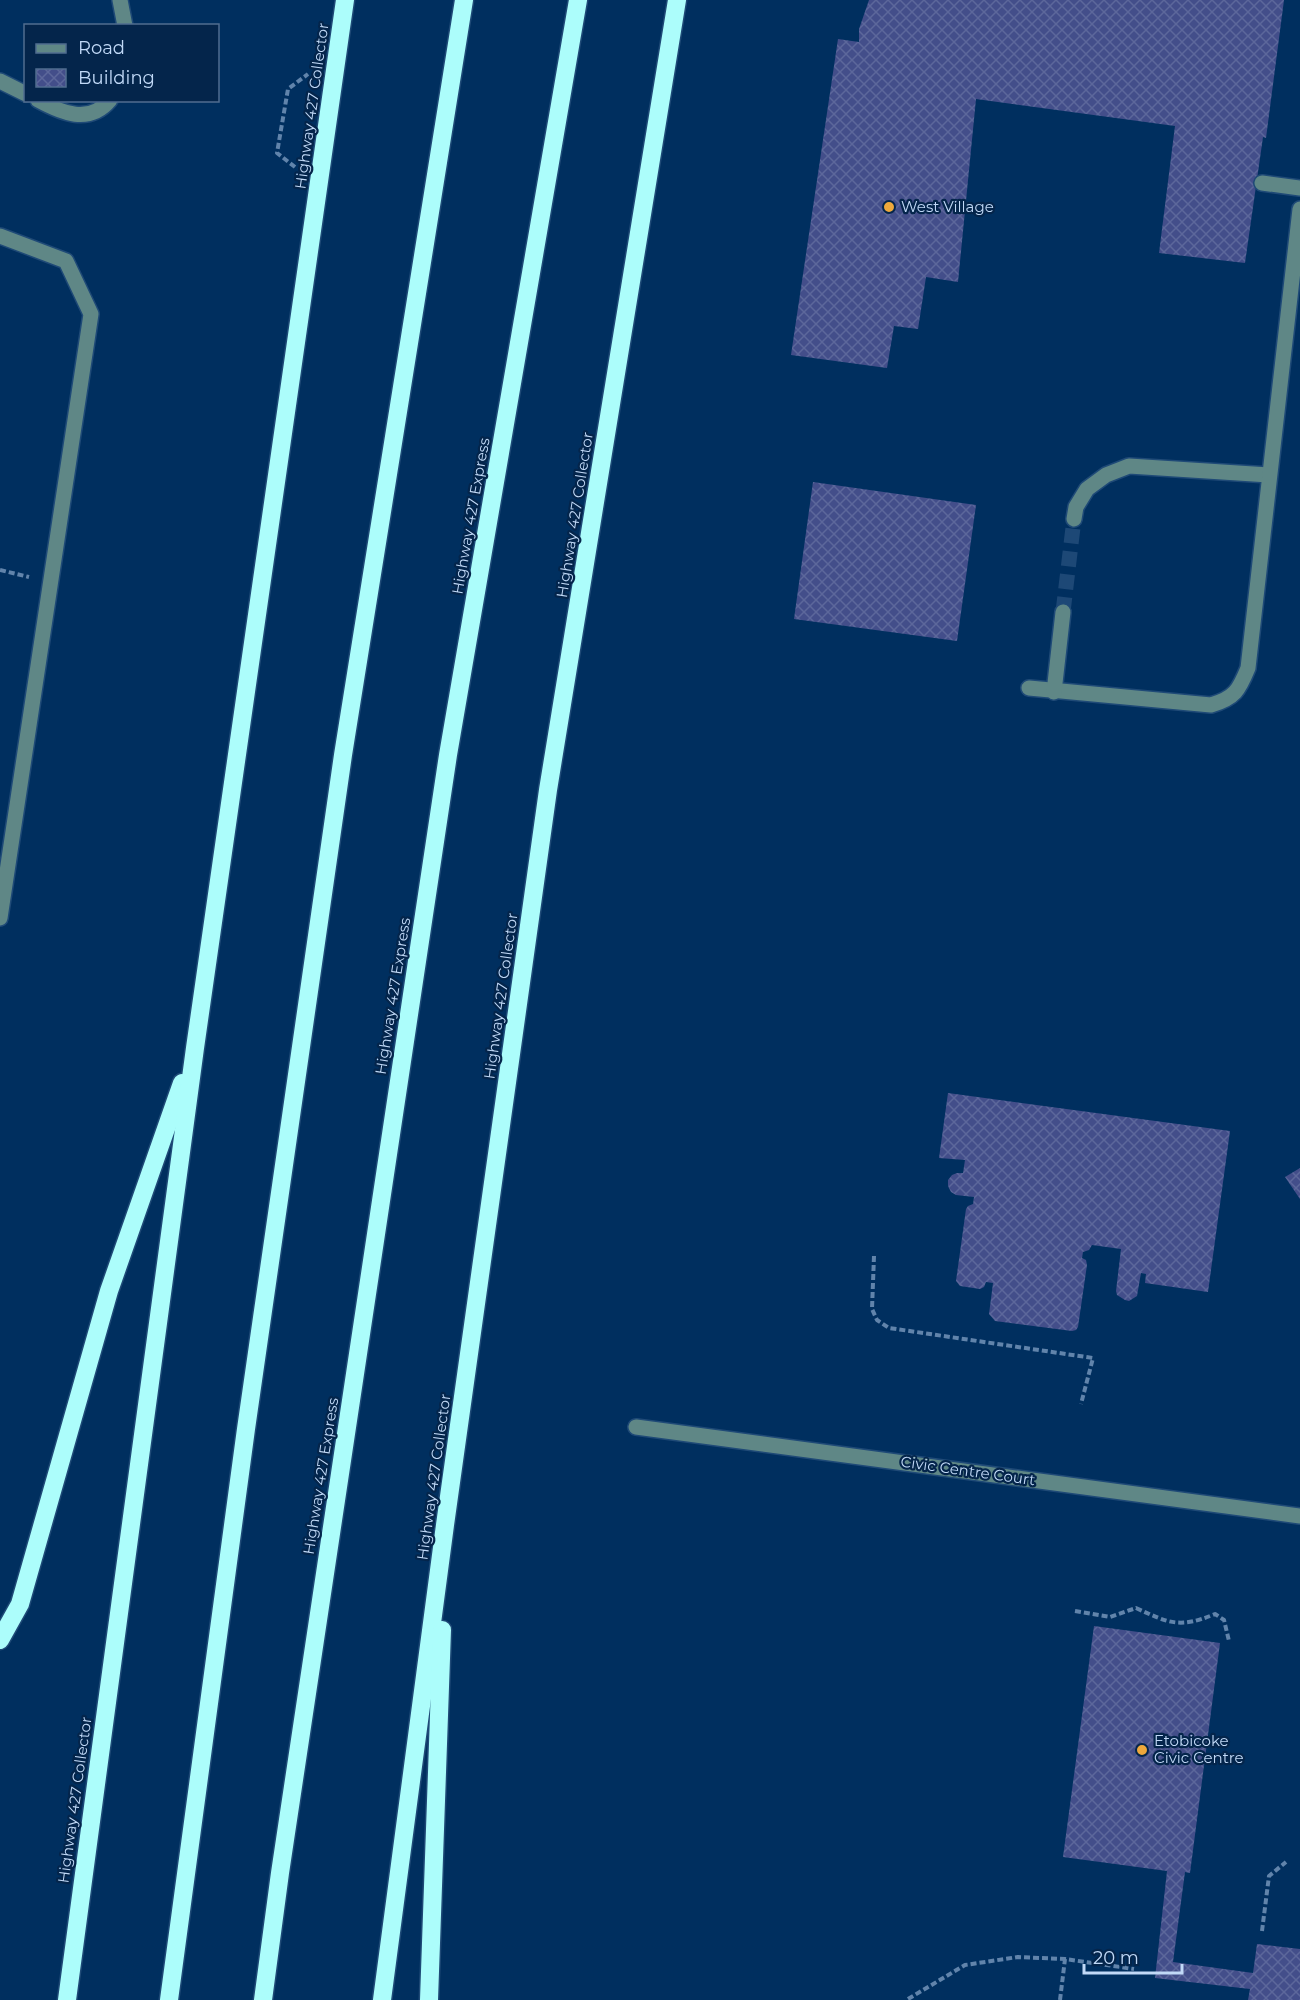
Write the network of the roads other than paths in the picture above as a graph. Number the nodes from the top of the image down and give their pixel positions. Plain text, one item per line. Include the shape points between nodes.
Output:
1 (120, 0) edge
2 (345, 0) edge
3 (464, 0) edge
4 (578, 0) edge
5 (677, 3) edge
6 (124, 24) edge
7 (0, 81) edge
8 (24, 93) edge
9 (43, 102) edge
10 (109, 102) edge
11 (1262, 183) dead end
12 (1300, 188) edge
13 (1300, 209) edge
14 (0, 236) edge
15 (1269, 476) junction
16 (1074, 519) tunnel mouth
17 (1064, 612) tunnel mouth
18 (1029, 688) dead end
19 (1054, 692) junction
20 (0, 918) edge
21 (195, 1048) junction
22 (636, 1427) dead end
23 (1300, 1516) edge
24 (445, 1525) junction
25 (0, 1640) edge
26 (67, 2000) edge
27 (169, 2000) edge
28 (263, 2000) edge
29 (382, 2000) edge
30 (429, 2000) edge

1 - 6 street
2 - 21 highway, Highway 427 Collector
3 - 27 highway via 343,755
4 - 28 highway, Highway 427 Express via 448,755
5 - 24 highway, Highway 427 Collector via 548,790
7 - 8 street
9 - 10 street via 70,114 90,115
11 - 12 street
13 - 15 street
14 - 20 street via 66,261 91,315
15 - 16 street via 1129,466 1106,475 1087,489
15 - 19 street via 1248,668 1241,685 1228,700 1211,705
17 - 19 street
18 - 19 street
21 - 25 highway via 109,1291 20,1604
21 - 26 highway, Highway 427 Collector
22 - 23 street, Civic Centre Court
24 - 29 highway, Highway 427 Collector
24 - 30 highway

